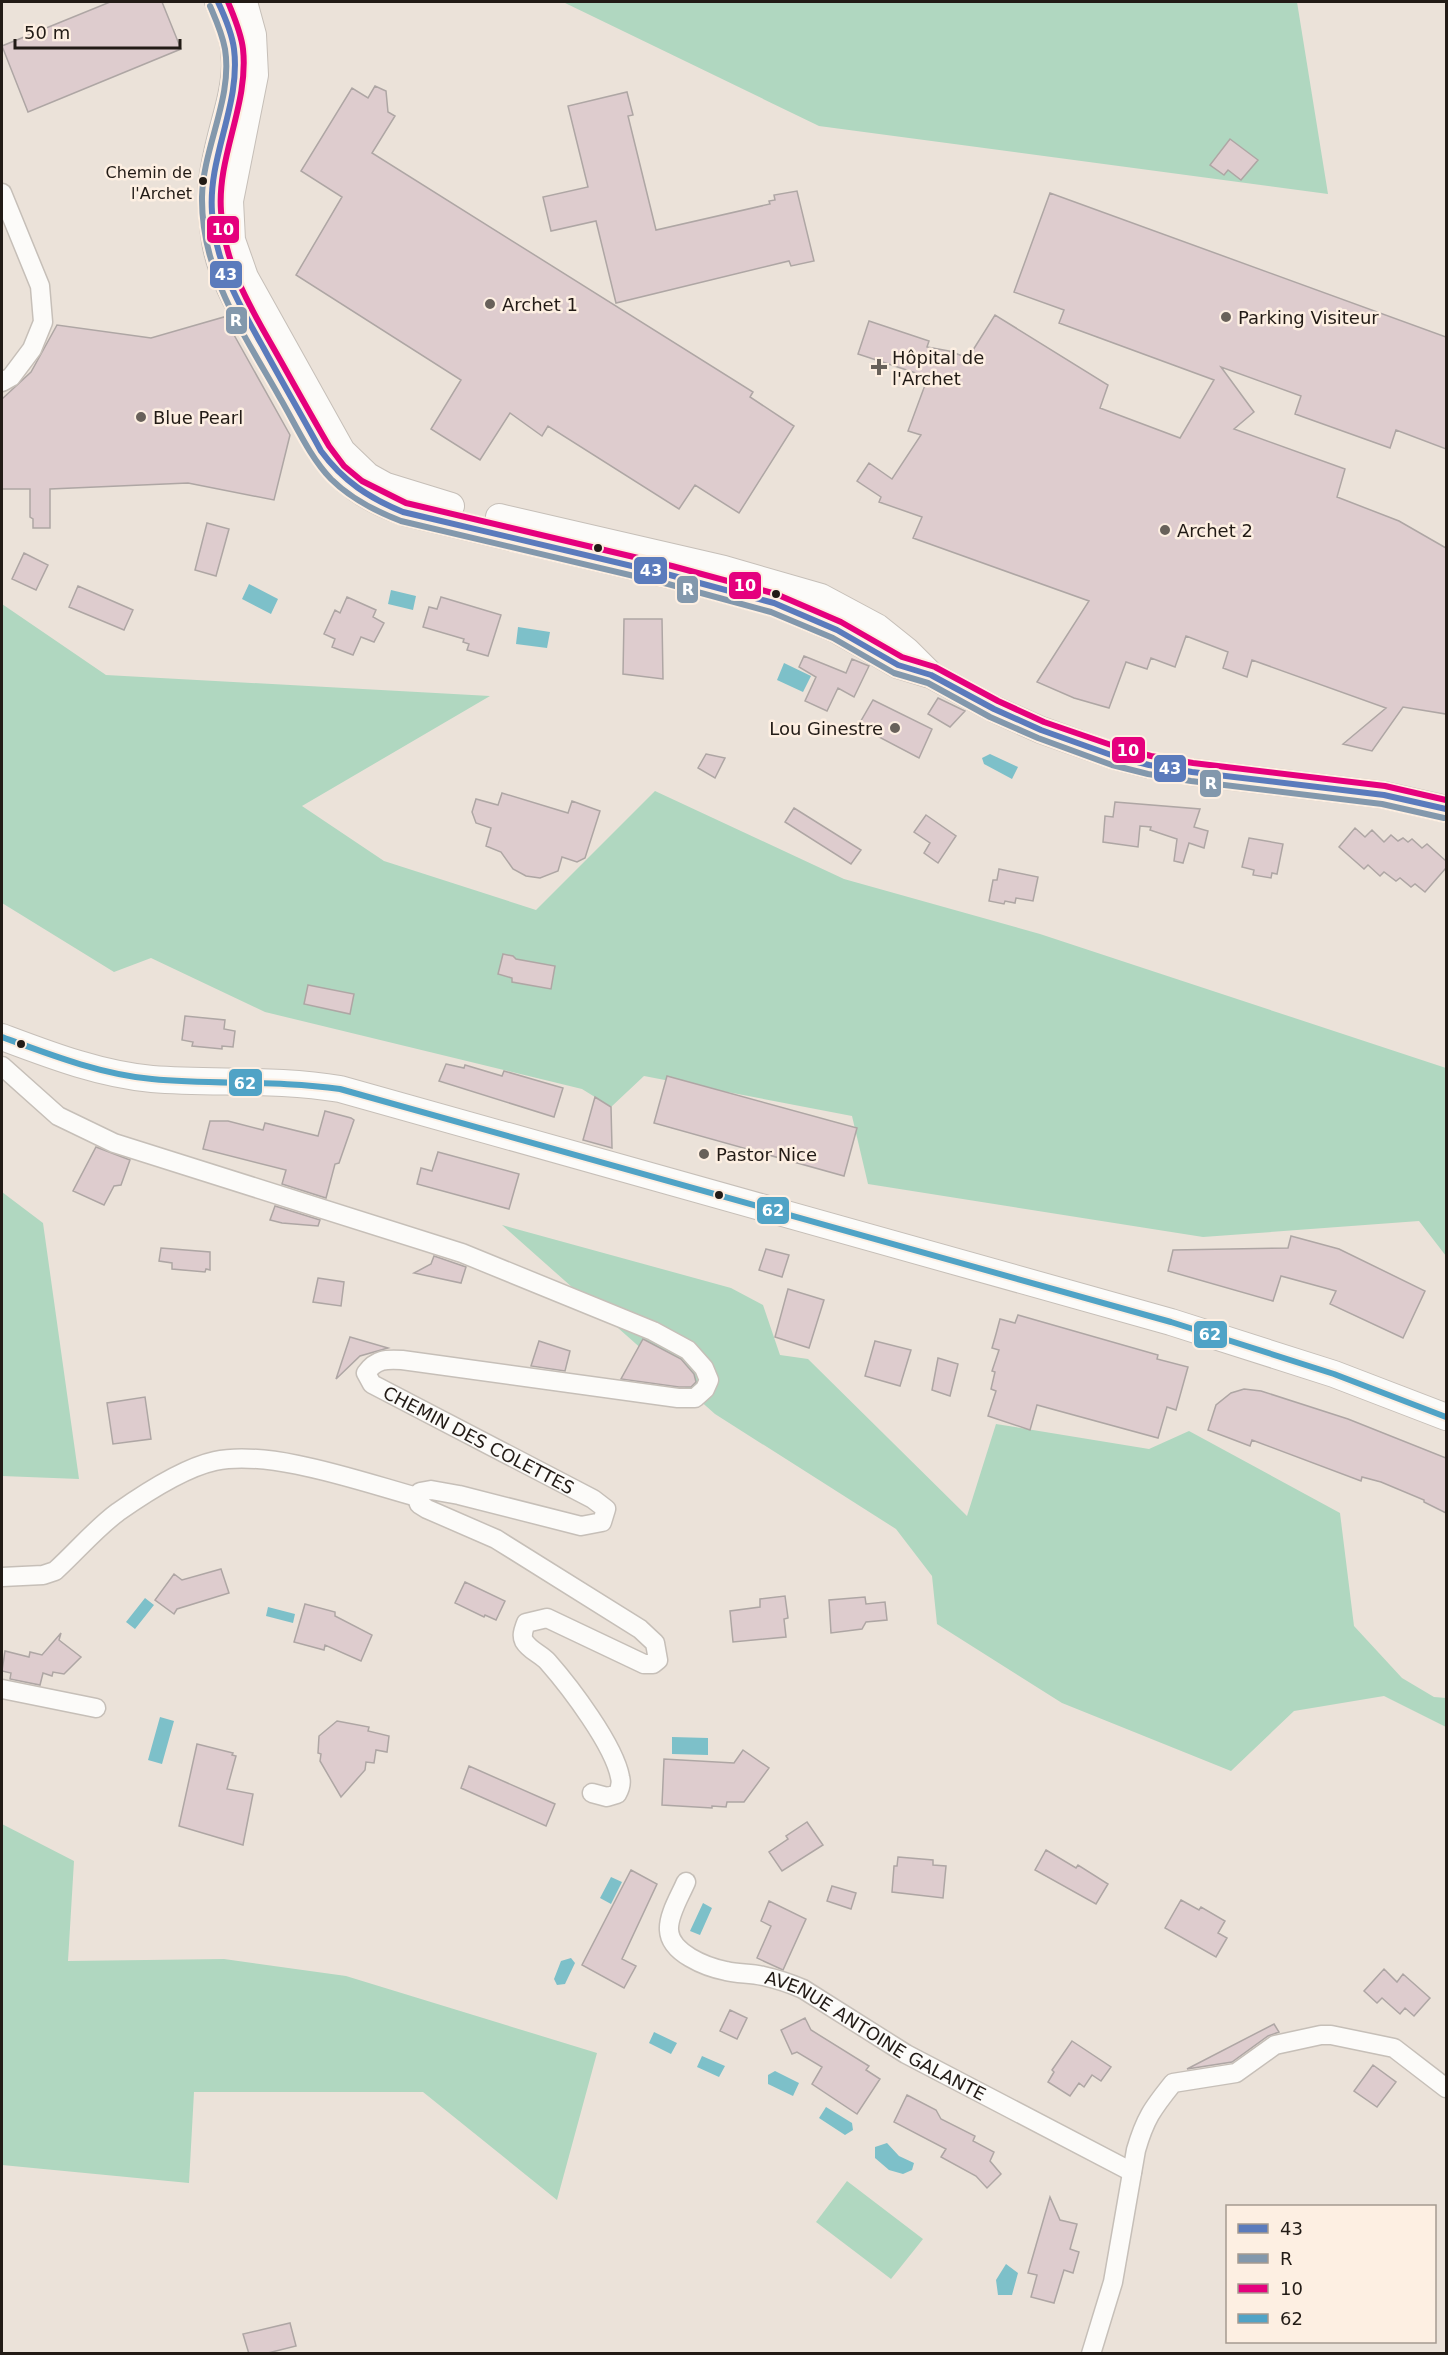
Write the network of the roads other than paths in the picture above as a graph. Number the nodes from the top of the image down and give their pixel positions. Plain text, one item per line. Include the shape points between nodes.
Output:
1 (218, 2) edge
2 (244, 2) edge
3 (222, 183) junction
4 (2, 193) edge
5 (2, 382) edge
6 (1446, 809) edge
7 (2, 1036) edge
8 (2, 1066) edge
9 (1446, 1417) edge
10 (417, 1497) junction
11 (2, 1577) edge
12 (2, 1689) edge
13 (96, 1708) dead end
14 (592, 1793) dead end
15 (686, 1882) dead end
16 (1446, 2088) edge
17 (1132, 2172) junction
18 (1091, 2354) edge

1 - 3 street via 235,50
2 - 3 street via 253,35 255,75
3 - 6 street via 212,217 215,242 230,286 326,460 361,494 404,512 846,622 898,665 931,675 994,709 1073,743 1137,762 1384,795
4 - 5 street via 40,286 43,322 32,349 11,377
7 - 9 street via 55,1057 107,1072 151,1079 306,1083 340,1089 1171,1322 1334,1374
8 - 10 street, CHEMIN DES COLETTES via 58,1116 114,1143 462,1253 653,1331 688,1350 704,1368 709,1380 705,1389 695,1398 678,1398 402,1360 373,1363 366,1373 372,1384 606,1509 602,1522 581,1526 440,1491 420,1492
10 - 11 street via 290,1464 244,1458 213,1461 148,1492 116,1513 55,1571
10 - 14 street via 427,1509 496,1539 640,1629 655,1643 658,1660 644,1664 547,1618 526,1623 523,1639 562,1679 614,1760 621,1778 617,1794 607,1797
12 - 13 street
15 - 17 street, AVENUE ANTOINE GALANTE via 669,1927 675,1947 725,1971 786,1981 906,2054
16 - 17 street via 1402,2053 1384,2044 1321,2035 1275,2045 1236,2073 1173,2083 1148,2115
17 - 18 street via 1113,2282

